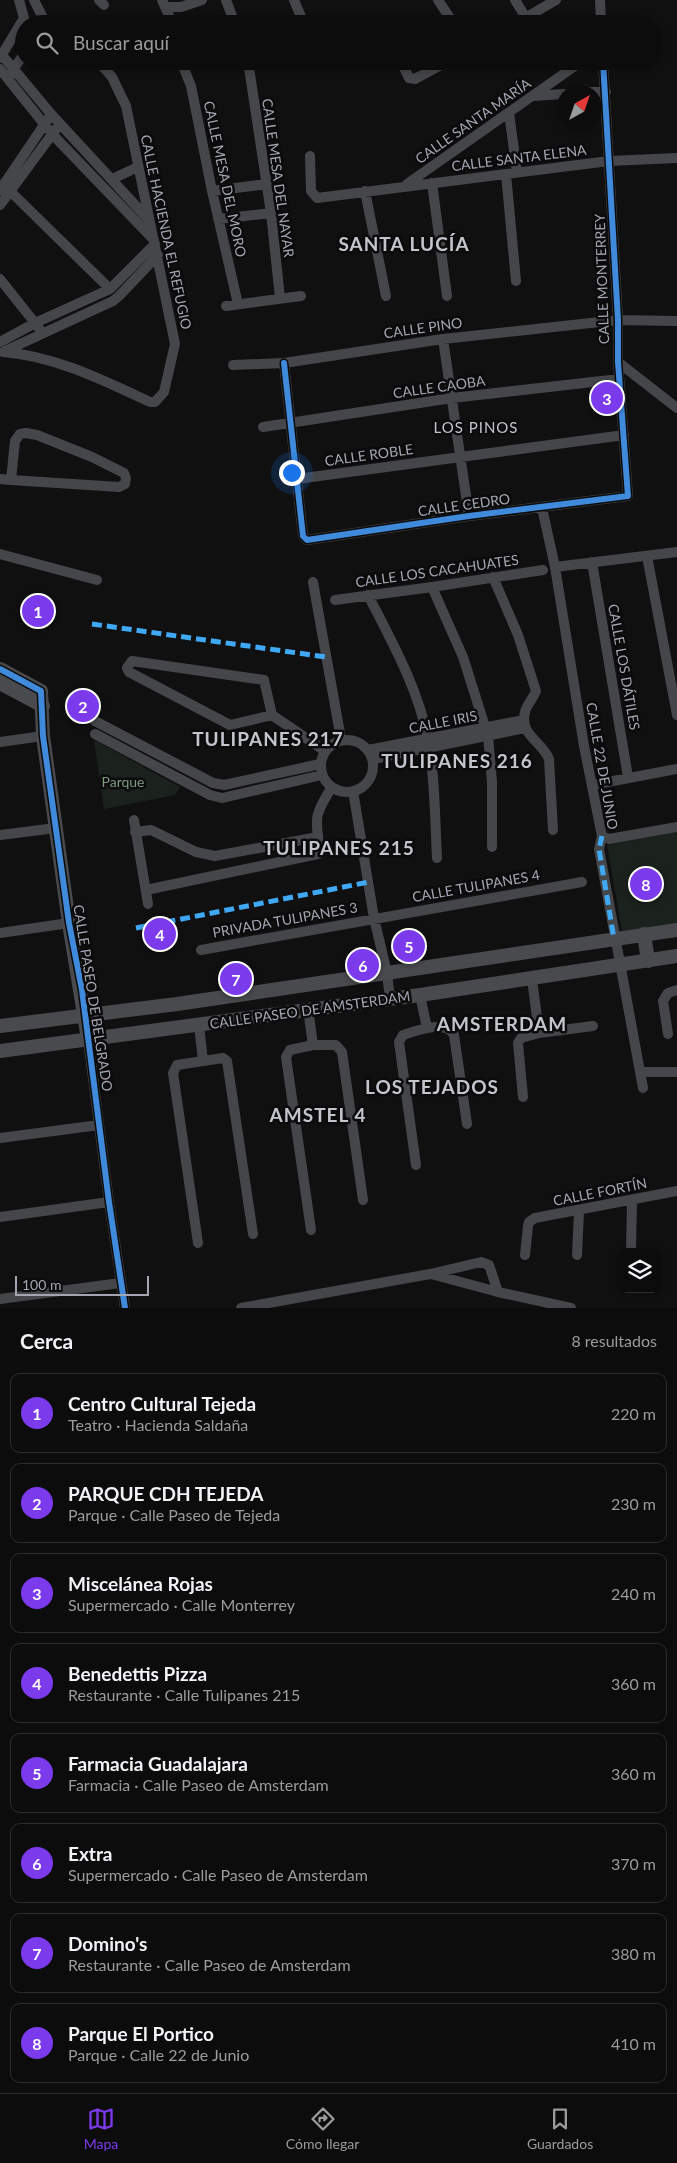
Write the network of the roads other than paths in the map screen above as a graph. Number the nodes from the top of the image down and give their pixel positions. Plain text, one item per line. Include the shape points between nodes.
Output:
1 (19, 0) edge
2 (34, 0) edge
3 (202, 0) edge
4 (226, 0) edge
5 (294, 0) edge
6 (438, 0) edge
7 (515, 0) edge
8 (556, 0) edge
9 (600, 0) edge
10 (164, 3) edge
11 (23, 15) edge
12 (41, 15) edge
13 (232, 15) edge
14 (300, 15) edge
15 (448, 15) edge
16 (524, 15) edge
17 (531, 15) edge
18 (601, 15) edge
19 (15, 33) edge
20 (1, 56) edge
21 (15, 67) edge
22 (0, 69) edge
23 (106, 70) edge
24 (185, 70) edge
25 (249, 70) edge
26 (405, 70) edge
27 (432, 70) edge
28 (569, 70) edge
29 (604, 70) edge
30 (11, 73) junction
31 (602, 92) edge
32 (606, 92) junction
33 (557, 94) edge
34 (532, 96) junction
35 (509, 113) junction
36 (52, 114) junction
37 (61, 123) junction
38 (45, 124) junction
39 (52, 134) junction
40 (310, 156) dead end
41 (677, 158) edge
42 (609, 161) junction
43 (138, 167) junction
44 (517, 172) junction
45 (506, 174) junction
46 (112, 179) junction
47 (432, 183) junction
48 (267, 184) junction
49 (405, 186) junction
50 (5, 190) edge
51 (212, 191) junction
52 (365, 191) junction
53 (0, 205) edge
54 (271, 213) junction
55 (218, 219) junction
56 (149, 220) junction
57 (156, 246) junction
58 (0, 279) edge
59 (516, 281) dead end
60 (110, 289) junction
61 (301, 296) dead end
62 (386, 296) dead end
63 (447, 296) dead end
64 (280, 298) junction
65 (238, 304) junction
66 (226, 306) dead end
67 (618, 320) junction
68 (677, 321) edge
69 (35, 322) junction
70 (43, 333) junction
71 (443, 339) junction
72 (1, 349) edge
73 (618, 362) junction
74 (284, 363) junction
75 (233, 366) dead end
76 (619, 379) junction
77 (452, 398) junction
78 (677, 408) edge
79 (291, 423) junction
80 (263, 427) dead end
81 (624, 435) junction
82 (460, 456) junction
83 (0, 479) edge
84 (297, 479) junction
85 (12, 480) junction
86 (628, 496) joint
87 (542, 508) junction
88 (469, 516) junction
89 (677, 552) edge
90 (0, 554) edge
91 (647, 556) junction
92 (592, 562) junction
93 (555, 567) junction
94 (543, 570) dead end
95 (493, 577) junction
96 (96, 580) dead end
97 (313, 582) dead end
98 (432, 587) junction
99 (368, 595) junction
100 (335, 600) dead end
101 (0, 669) edge
102 (0, 683) edge
103 (43, 706) junction
104 (677, 712) edge
105 (272, 715) junction
106 (95, 720) dead end
107 (525, 724) junction
108 (486, 732) junction
109 (95, 734) dead end
110 (42, 736) junction
111 (341, 739) junction
112 (0, 742) edge
113 (429, 744) junction
114 (325, 751) junction
115 (370, 754) junction
116 (677, 769) edge
117 (321, 770) junction
118 (628, 778) junction
119 (592, 785) junction
120 (332, 787) junction
121 (354, 791) junction
122 (134, 820) dead end
123 (677, 827) edge
124 (56, 828) junction
125 (553, 830) dead end
126 (135, 832) junction
127 (0, 835) edge
128 (602, 836) junction
129 (318, 837) junction
130 (492, 847) dead end
131 (438, 858) dead end
132 (582, 882) dead end
133 (146, 890) junction
134 (148, 904) dead end
135 (374, 918) junction
136 (69, 923) junction
137 (677, 930) edge
138 (0, 933) edge
139 (644, 934) junction
140 (614, 939) junction
141 (201, 950) dead end
142 (677, 956) edge
143 (648, 961) junction
144 (620, 966) junction
145 (387, 973) junction
146 (532, 979) junction
147 (677, 990) edge
148 (420, 995) junction
149 (390, 999) junction
150 (308, 1009) junction
151 (85, 1014) junction
152 (672, 1018) edge
153 (198, 1025) junction
154 (0, 1026) edge
155 (593, 1026) dead end
156 (427, 1028) junction
157 (539, 1033) junction
158 (668, 1034) dead end
159 (88, 1039) junction
160 (313, 1045) junction
161 (0, 1051) edge
162 (203, 1061) junction
163 (640, 1072) junction
164 (677, 1072) edge
165 (643, 1088) dead end
166 (523, 1097) dead end
167 (467, 1124) dead end
168 (99, 1125) junction
169 (0, 1138) edge
170 (416, 1165) dead end
171 (677, 1191) edge
172 (363, 1200) dead end
173 (632, 1200) junction
174 (109, 1202) junction
175 (579, 1211) junction
176 (0, 1217) edge
177 (311, 1230) dead end
178 (253, 1234) dead end
179 (198, 1243) dead end
180 (630, 1248) edge
181 (525, 1255) dead end
182 (577, 1255) dead end
183 (430, 1274) junction
184 (120, 1283) junction
185 (498, 1292) junction
186 (0, 1300) edge
187 (267, 1306) edge
188 (125, 1308) edge
189 (241, 1308) edge
190 (571, 1308) edge

1 - 11 street
2 - 12 street
3 - 10 street via 181,8
4 - 13 street
5 - 14 street
6 - 15 street
7 - 16 street
8 - 17 street
9 - 18 street
19 - 20 street
20 - 30 street
21 - 30 street
22 - 30 street
23 - 43 street, CALLE HACIENDA EL REFUGIO via 126,106
24 - 51 street, CALLE MESA DEL MORO
25 - 48 street, CALLE MESA DEL NAYAR
26 - 27 street via 409,78 415,80
28 - 34 street, CALLE SANTA MARÍA
29 - 32 street, CALLE MONTERREY
30 - 36 street
30 - 38 street
31 - 32 street
32 - 42 street, CALLE MONTERREY
33 - 34 street
34 - 35 street, CALLE SANTA MARÍA
35 - 44 street
35 - 49 street, CALLE SANTA MARÍA
36 - 37 street
36 - 38 street
37 - 39 street
37 - 46 street
38 - 39 street
38 - 50 street
39 - 50 street
39 - 57 street
40 - 52 street, CALLE SANTA ELENA via 311,192 314,196 323,198
41 - 42 street, CALLE SANTA ELENA
42 - 44 street, CALLE SANTA ELENA
42 - 67 street, CALLE MONTERREY
43 - 46 street
43 - 56 street, CALLE HACIENDA EL REFUGIO
44 - 45 street, CALLE SANTA ELENA
45 - 47 street, CALLE SANTA ELENA
45 - 59 street
46 - 56 street
47 - 49 street, CALLE SANTA ELENA
47 - 63 street
48 - 51 street
48 - 54 street, CALLE MESA DEL NAYAR
49 - 52 street, CALLE SANTA ELENA
50 - 53 street
50 - 60 street
51 - 55 street, CALLE MESA DEL MORO
52 - 62 street
54 - 55 street
54 - 64 street, CALLE MESA DEL NAYAR
55 - 65 street, CALLE MESA DEL MORO
56 - 57 street, CALLE HACIENDA EL REFUGIO
57 - 60 street
57 - 70 street via 119,296
57 - 72 street, CALLE HACIENDA EL REFUGIO via 175,344 166,387 155,402 48,358
58 - 69 street
60 - 69 street
61 - 64 street
64 - 65 street
65 - 66 street
67 - 68 street, CALLE PINO
67 - 71 street, CALLE PINO
67 - 73 street, CALLE MONTERREY
69 - 70 street
69 - 72 street
70 - 72 street
71 - 74 street, CALLE PINO
71 - 77 street
73 - 76 street, CALLE MONTERREY
73 - 78 street, CALLE MONTERREY
74 - 75 street, CALLE PINO
74 - 79 street
76 - 77 street, CALLE CAOBA
76 - 81 street, CALLE MONTERREY
77 - 79 street, CALLE CAOBA
77 - 82 street
79 - 80 street, CALLE CAOBA
79 - 84 street
81 - 82 street, CALLE ROBLE
81 - 86 street, CALLE MONTERREY
82 - 84 street, CALLE ROBLE
82 - 88 street
83 - 85 street
84 - 88 street, CALLE CEDRO via 305,540
85 - 85 street via 120,487 126,478 124,473 92,456 26,433 20,434 15,441
86 - 87 street, CALLE CEDRO
87 - 88 street, CALLE CEDRO
87 - 93 street, CALLE 22 DE JUNIO
89 - 91 street
90 - 96 street
91 - 92 street
91 - 104 street
92 - 93 street
92 - 118 street, CALLE LOS DÁTILES
93 - 119 street, CALLE 22 DE JUNIO
94 - 95 street, CALLE LOS CACAHUATES
95 - 98 street, CALLE LOS CACAHUATES
95 - 107 street via 518,635 536,691 528,705
97 - 111 street
98 - 99 street, CALLE LOS CACAHUATES
98 - 108 street via 463,657
99 - 100 street, CALLE LOS CACAHUATES
99 - 113 street via 402,661
101 - 103 main road, CALLE PASEO DE BELGRADO via 41,691
102 - 103 main road
103 - 110 main road, CALLE PASEO DE BELGRADO
105 - 105 street via 266,685 259,678 132,661 128,664 128,672 230,725
105 - 114 street
106 - 117 street via 213,783 224,785
107 - 108 street, CALLE IRIS
107 - 125 street via 532,739 549,759
108 - 113 street, CALLE IRIS
108 - 130 street via 492,782
109 - 117 street via 210,795 222,798
110 - 112 street
110 - 124 main road, CALLE PASEO DE BELGRADO
111 - 114 street
111 - 115 street via 358,742
113 - 115 street, CALLE IRIS
113 - 131 street
114 - 117 street
115 - 121 street via 371,777
116 - 118 street
117 - 120 street
118 - 119 street
119 - 128 street, CALLE 22 DE JUNIO
120 - 121 street
120 - 129 street via 317,812
121 - 135 street
122 - 126 street
123 - 128 street via 609,839
124 - 127 street
124 - 136 main road, CALLE PASEO DE BELGRADO
126 - 129 street via 151,830 196,852 215,856
126 - 133 street
128 - 140 street, CALLE 22 DE JUNIO via 599,849
129 - 133 street via 318,854
132 - 135 street, CALLE TULIPANES 4
133 - 134 street
135 - 141 street, PRIVADA TULIPANES 3
135 - 145 street
136 - 138 street
136 - 151 main road, CALLE PASEO DE BELGRADO
137 - 139 main road, CALLE PASEO DE AMSTERDAM
139 - 140 main road, CALLE PASEO DE AMSTERDAM
139 - 143 main road
140 - 144 street, CALLE 22 DE JUNIO
140 - 145 main road, CALLE PASEO DE AMSTERDAM
142 - 143 main road, CALLE PASEO DE AMSTERDAM
143 - 144 main road, CALLE PASEO DE AMSTERDAM
144 - 146 main road, CALLE PASEO DE AMSTERDAM
144 - 163 street, CALLE 22 DE JUNIO
145 - 149 street
145 - 151 main road, CALLE PASEO DE AMSTERDAM
146 - 148 main road, CALLE PASEO DE AMSTERDAM
146 - 157 street
147 - 152 street via 664,996 663,1001
148 - 149 main road, CALLE PASEO DE AMSTERDAM
148 - 156 street
149 - 150 main road, CALLE PASEO DE AMSTERDAM
150 - 153 main road, CALLE PASEO DE AMSTERDAM
150 - 160 street
151 - 154 main road, CALLE PASEO DE AMSTERDAM
151 - 159 main road, CALLE PASEO DE BELGRADO
152 - 158 street
153 - 159 main road, CALLE PASEO DE AMSTERDAM
153 - 162 street
155 - 157 street
156 - 167 street via 448,1028 454,1034
156 - 170 street via 403,1035 399,1042
157 - 166 street via 521,1038 518,1043
159 - 161 main road, CALLE PASEO DE AMSTERDAM
159 - 168 street, CALLE PASEO DE BELGRADO
160 - 172 street via 336,1045 342,1052
160 - 177 street via 290,1050 286,1057
162 - 178 street via 223,1058 229,1066
162 - 179 street via 177,1065 173,1073
163 - 164 street
163 - 165 street, CALLE 22 DE JUNIO
168 - 169 street
168 - 174 street, CALLE PASEO DE BELGRADO
171 - 173 street, CALLE FORTÍN
173 - 175 street, CALLE FORTÍN
173 - 180 street
174 - 176 street
174 - 184 street, CALLE PASEO DE BELGRADO
175 - 181 street, CALLE FORTÍN via 535,1218 529,1222
175 - 182 street
183 - 185 street
183 - 185 street via 486,1262
183 - 187 street
184 - 186 street
184 - 188 street, CALLE PASEO DE BELGRADO
185 - 190 street
187 - 189 street

